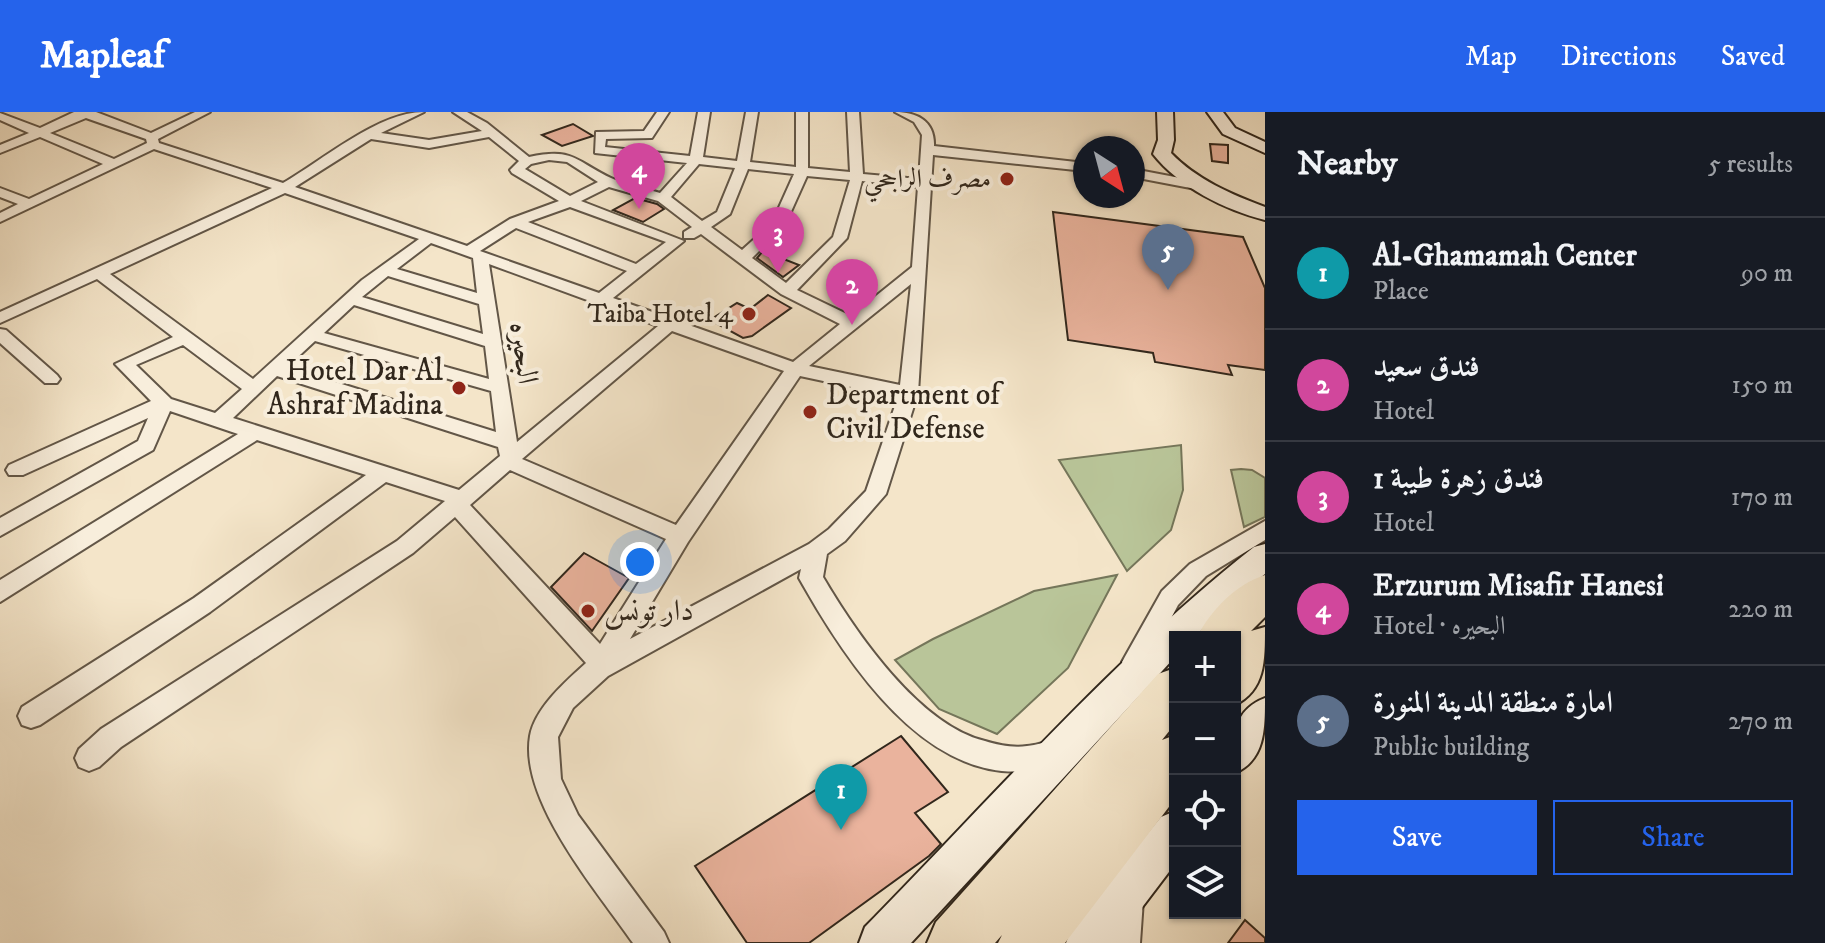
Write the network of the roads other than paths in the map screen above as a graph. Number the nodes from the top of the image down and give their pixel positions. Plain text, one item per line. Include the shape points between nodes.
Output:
1 (169, 112) edge
2 (204, 112) edge
3 (418, 112) edge
4 (459, 112) edge
5 (663, 112) edge
6 (704, 112) edge
7 (752, 112) edge
8 (802, 112) edge
9 (853, 112) edge
10 (901, 112) edge
11 (1166, 112) edge
12 (85, 113) edge
13 (1215, 113) edge
14 (401, 115) edge
15 (0, 116) edge
16 (189, 119) junction
17 (40, 131) junction
18 (491, 133) junction
19 (367, 135) junction
20 (928, 135) junction
21 (153, 141) junction
22 (1265, 148) edge
23 (0, 149) edge
24 (926, 153) junction
25 (1162, 154) junction
26 (1073, 157) edge
27 (696, 160) junction
28 (527, 161) junction
29 (1145, 163) edge
30 (115, 164) junction
31 (743, 165) junction
32 (1073, 166) edge
33 (802, 172) junction
34 (1145, 175) edge
35 (857, 177) junction
36 (608, 182) junction
37 (925, 184) junction
38 (1201, 186) junction
39 (284, 188) junction
40 (0, 192) edge
41 (663, 198) junction
42 (570, 202) junction
43 (30, 204) junction
44 (1265, 214) edge
45 (0, 218) edge
46 (515, 222) junction
47 (700, 228) junction
48 (429, 238) junction
49 (677, 241) junction
50 (474, 254) junction
51 (744, 257) junction
52 (920, 269) junction
53 (385, 270) junction
54 (638, 270) junction
55 (99, 273) junction
56 (787, 291) junction
57 (351, 299) junction
58 (600, 300) junction
59 (487, 301) junction
60 (0, 318) edge
61 (853, 324) junction
62 (669, 325) junction
63 (0, 334) edge
64 (312, 335) junction
65 (184, 338) junction
66 (493, 343) junction
67 (795, 369) junction
68 (276, 370) junction
69 (51, 379) dead end
70 (500, 388) junction
71 (254, 389) junction
72 (909, 393) junction
73 (164, 403) junction
74 (219, 420) junction
75 (255, 432) junction
76 (508, 454) junction
77 (16, 470) dead end
78 (384, 473) junction
79 (459, 502) junction
80 (0, 528) edge
81 (1265, 529) edge
82 (680, 536) junction
83 (817, 550) junction
84 (1265, 556) edge
85 (0, 592) edge
86 (1265, 592) edge
87 (1226, 631) edge
88 (1265, 646) edge
89 (600, 666) junction
90 (1241, 676) edge
91 (1119, 691) junction
92 (1169, 696) edge
93 (1265, 715) edge
94 (31, 716) dead end
95 (1246, 750) edge
96 (1062, 751) junction
97 (89, 758) dead end
98 (1169, 767) edge
99 (1169, 839) edge
100 (1128, 891) junction
101 (653, 943) edge
102 (881, 943) edge
103 (957, 943) edge
104 (1028, 943) edge
105 (1088, 943) edge
106 (1124, 943) edge

1 - 16 street
2 - 16 street
3 - 14 street
4 - 18 street
5 - 27 street via 648,135 600,135 599,150
6 - 27 street
7 - 31 street
8 - 33 street
9 - 35 street
10 - 20 street via 919,120
11 - 25 main road
12 - 17 street
12 - 21 street
13 - 22 main road via 1229,131
14 - 19 street
15 - 17 street
16 - 21 street
17 - 23 street
17 - 30 street
18 - 19 street via 429,144
18 - 28 street
19 - 39 street
20 - 24 street
20 - 26 street
21 - 30 street
21 - 39 street
24 - 32 street via 936,149
24 - 37 street
25 - 29 street
25 - 38 main road
27 - 31 street
27 - 41 street
28 - 36 street via 570,158
28 - 42 street via 517,170
30 - 43 street
31 - 33 street
31 - 47 street via 723,214
33 - 35 street
33 - 51 street via 778,225
34 - 38 street
35 - 37 street
35 - 56 street via 840,238
36 - 41 street
36 - 42 street
37 - 52 street
38 - 44 main road
39 - 48 street
39 - 55 street
40 - 43 street
41 - 47 street
42 - 46 street
42 - 49 street
43 - 45 street
46 - 50 street
46 - 54 street
47 - 49 street
47 - 51 street
48 - 50 street
48 - 53 street
49 - 54 street
50 - 58 street
50 - 59 street, البحيره
51 - 56 street
52 - 61 street
52 - 72 street
53 - 57 street
53 - 59 street
54 - 58 street
55 - 60 street
55 - 65 street
56 - 61 street
57 - 64 street
57 - 66 street
58 - 62 street
59 - 66 street, البحيره
61 - 67 street
62 - 67 street
62 - 76 street
63 - 69 street
64 - 68 street
64 - 70 street
65 - 71 street
65 - 73 street via 124,364
66 - 70 street, البحيره
67 - 72 street
67 - 82 street
68 - 71 street
68 - 76 street
70 - 76 street, البحيره
71 - 74 street
72 - 83 street via 875,494
73 - 74 street
73 - 77 street
73 - 80 street via 146,445
74 - 75 street
75 - 78 street
75 - 85 street
76 - 79 street
76 - 82 street
78 - 79 street
78 - 94 street via 202,605
79 - 89 street
79 - 97 street via 405,547 111,738
81 - 91 street via 1198,570 1170,598
82 - 89 street
83 - 89 street
83 - 96 street via 811,578 826,606 903,702 951,742 1024,760
84 - 91 main road via 1209,601
86 - 87 highway
88 - 90 highway
89 - 101 street via 564,700 544,736 547,780 568,825
91 - 96 main road
92 - 103 highway
93 - 95 main road
96 - 102 main road
98 - 104 highway
99 - 100 main road
100 - 105 main road
100 - 106 street

